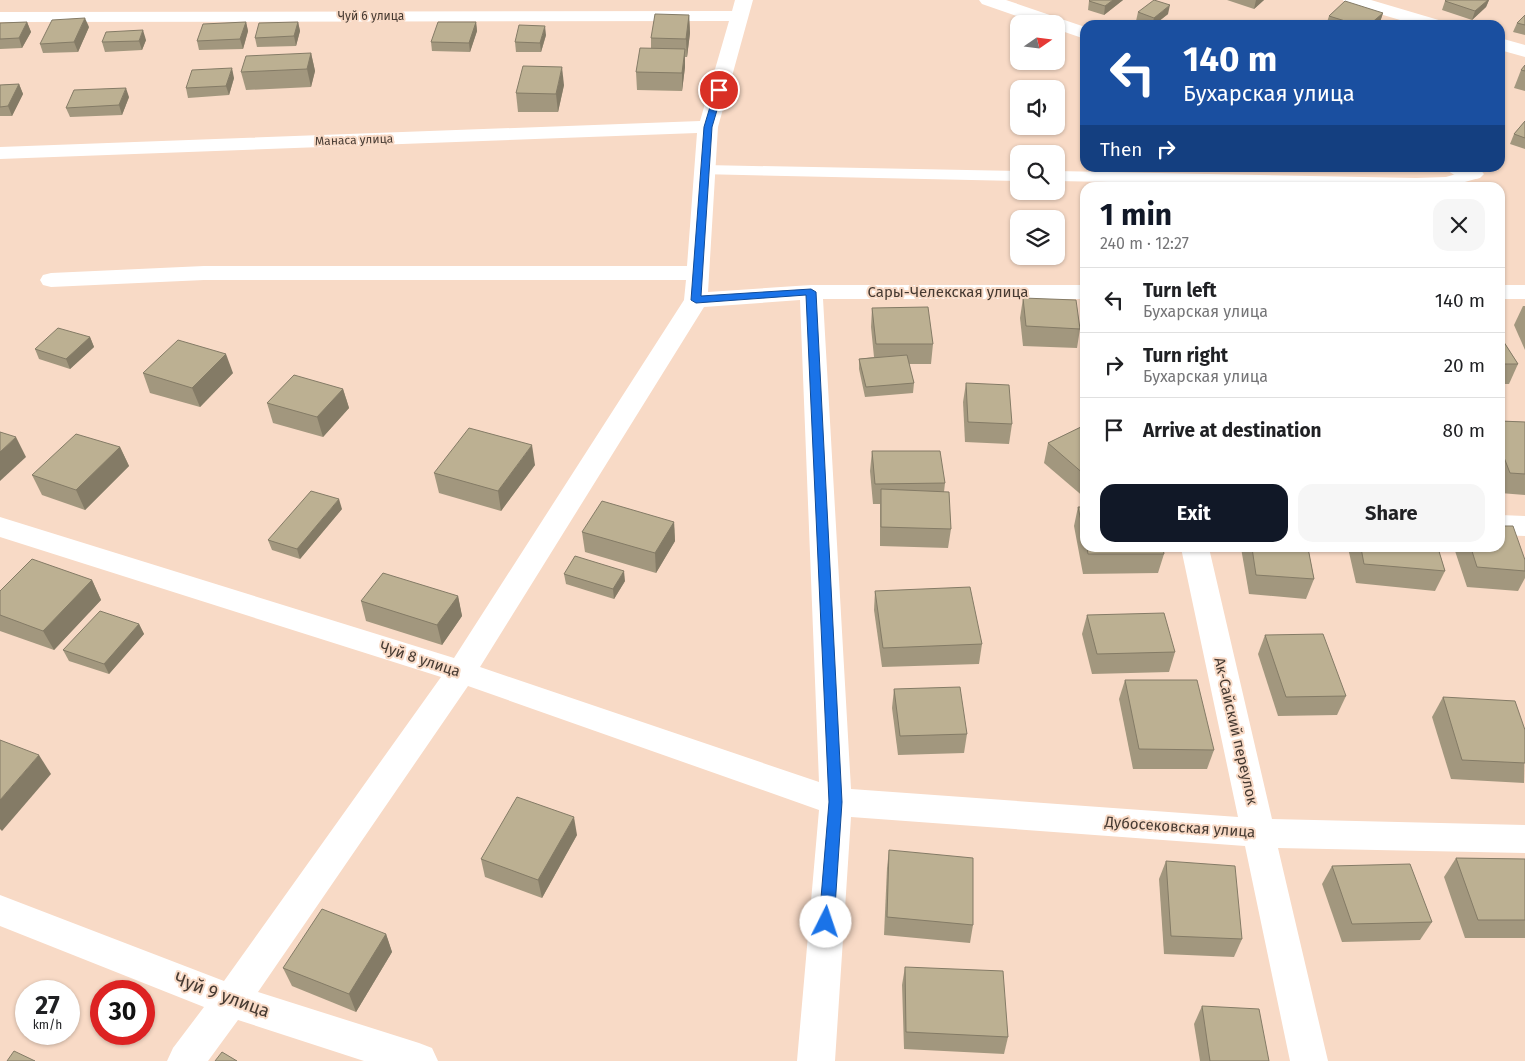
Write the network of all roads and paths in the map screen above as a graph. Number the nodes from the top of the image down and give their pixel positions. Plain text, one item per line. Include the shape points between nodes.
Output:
1 (988, 0) edge
2 (1352, 0) edge
3 (743, 8) edge
4 (0, 17) edge
5 (1419, 20) edge
6 (1080, 31) edge
7 (1505, 45) edge
8 (1525, 51) edge
9 (708, 127) junction
10 (0, 153) edge
11 (705, 170) junction
12 (1462, 172) edge
13 (1010, 176) edge
14 (1065, 176) edge
15 (1365, 182) edge
16 (1447, 182) edge
17 (51, 280) dead end
18 (697, 287) junction
19 (811, 292) junction
20 (1080, 292) edge
21 (1505, 292) edge
22 (1525, 292) edge
23 (1505, 525) edge
24 (0, 526) edge
25 (1525, 526) edge
26 (1196, 552) edge
27 (461, 672) junction
28 (836, 802) junction
29 (1259, 833) junction
30 (1525, 839) edge
31 (0, 910) edge
32 (231, 1001) junction
33 (186, 1061) edge
34 (419, 1061) edge
35 (816, 1061) edge
36 (1309, 1061) edge

1 - 6 street
2 - 5 street
3 - 4 street, Чуй 6 улица
3 - 9 street
7 - 8 street
9 - 10 street, Манаса улица
9 - 11 street
11 - 13 lane
11 - 18 street
12 - 16 lane
14 - 15 lane
17 - 18 street, Сары-Челекская улица via 214,273
18 - 19 street, Сары-Челекская улица
18 - 27 street
19 - 20 street, Сары-Челекская улица
19 - 28 street
21 - 22 street
23 - 25 street
24 - 27 street, Чуй 8 улица
26 - 29 street, Ак-Сайский переулок
27 - 28 street, Чуй 8 улица
27 - 32 street
28 - 29 street, Дубосековская улица
28 - 35 street
29 - 30 street, Дубосековская улица
29 - 36 street, Ак-Сайский переулок
31 - 32 street, Чуй 9 улица
32 - 33 street
32 - 34 street, Чуй 9 улица

